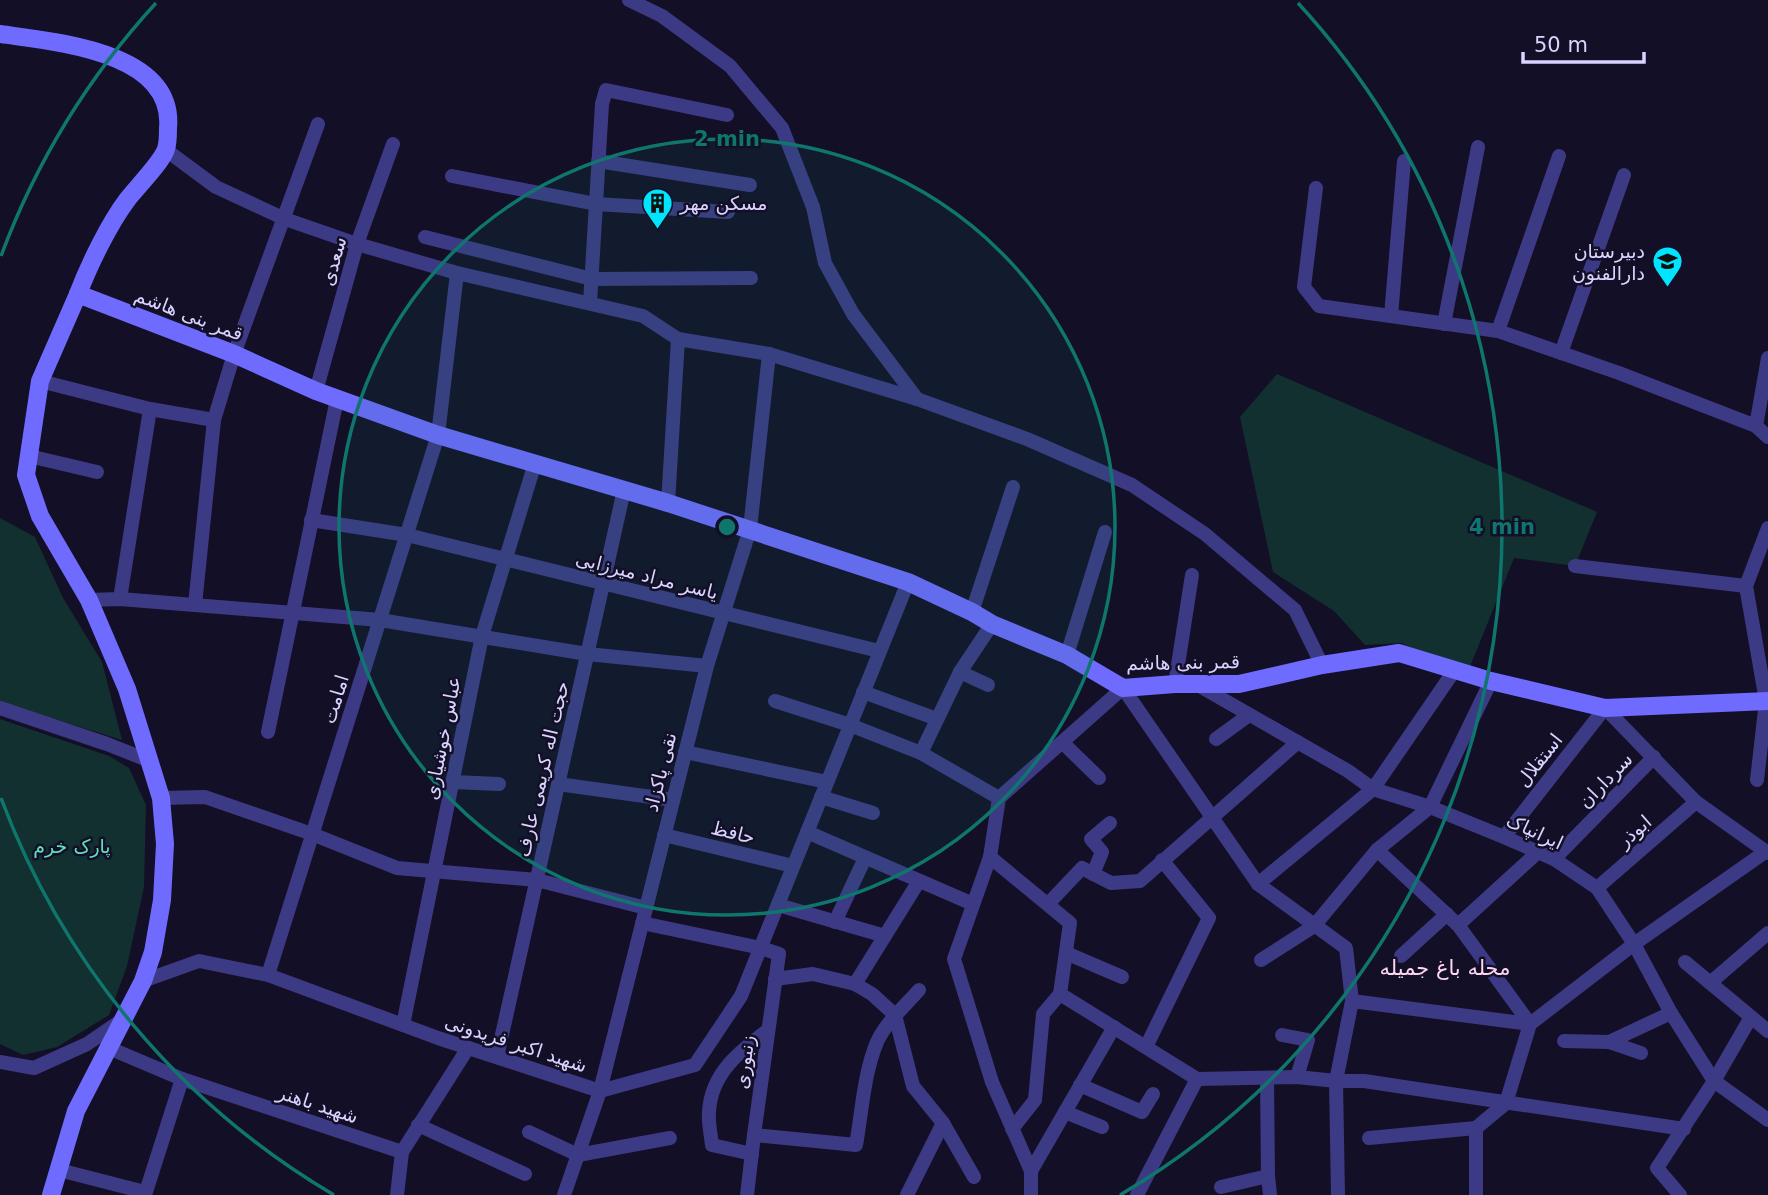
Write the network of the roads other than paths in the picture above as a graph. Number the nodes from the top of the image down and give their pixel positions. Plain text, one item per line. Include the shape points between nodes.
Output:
1 (629, 0) edge
2 (0, 34) edge
3 (727, 115) dead end
4 (318, 124) dead end
5 (393, 144) dead end
6 (1478, 147) dead end
7 (166, 150) junction
8 (1559, 156) dead end
9 (598, 161) junction
10 (1404, 161) dead end
11 (1624, 175) dead end
12 (452, 177) dead end
13 (750, 185) dead end
14 (1315, 188) dead end
15 (596, 204) junction
16 (728, 212) dead end
17 (285, 219) junction
18 (425, 237) dead end
19 (357, 244) junction
20 (457, 273) junction
21 (751, 278) dead end
22 (592, 279) junction
23 (78, 294) junction
24 (590, 303) junction
25 (1391, 316) junction
26 (1444, 324) junction
27 (1498, 331) junction
28 (678, 339) junction
29 (1561, 353) junction
30 (234, 354) junction
31 (769, 354) junction
32 (1768, 358) edge
33 (40, 381) junction
34 (316, 391) junction
35 (337, 399) junction
36 (918, 399) junction
37 (150, 409) junction
38 (214, 420) junction
39 (1756, 426) junction
40 (438, 435) junction
41 (1768, 437) edge
42 (29, 456) junction
43 (535, 463) junction
44 (97, 472) dead end
45 (1013, 487) dead end
46 (624, 490) junction
47 (668, 503) junction
48 (311, 520) junction
49 (1768, 528) edge
50 (750, 529) junction
51 (1105, 532) dead end
52 (407, 534) junction
53 (506, 559) junction
54 (1575, 566) dead end
55 (1192, 575) dead end
56 (908, 582) junction
57 (603, 583) junction
58 (1746, 586) junction
59 (120, 599) junction
60 (89, 600) junction
61 (195, 605) junction
62 (292, 612) junction
63 (972, 612) junction
64 (724, 614) junction
65 (380, 620) junction
66 (992, 624) junction
67 (482, 636) junction
68 (879, 651) junction
69 (587, 654) junction
70 (1067, 655) junction
71 (1322, 665) junction
72 (708, 666) junction
73 (1454, 671) junction
74 (960, 672) junction
75 (1491, 681) junction
76 (1175, 684) junction
77 (1195, 684) junction
78 (988, 685) dead end
79 (1123, 688) junction
80 (863, 692) junction
81 (775, 701) dead end
82 (1767, 701) edge
83 (0, 708) edge
84 (1605, 708) junction
85 (1250, 715) junction
86 (937, 719) junction
87 (850, 725) junction
88 (268, 732) dead end
89 (1216, 739) dead end
90 (1298, 742) junction
91 (1063, 743) junction
92 (685, 752) junction
93 (921, 753) junction
94 (1654, 757) junction
95 (150, 761) junction
96 (1099, 778) dead end
97 (1757, 780) dead end
98 (453, 782) junction
99 (827, 782) junction
100 (558, 784) junction
101 (499, 785) dead end
102 (1373, 789) junction
103 (821, 797) junction
104 (160, 798) junction
105 (999, 799) junction
106 (673, 800) junction
107 (1696, 803) junction
108 (1430, 807) junction
109 (873, 813) dead end
110 (1211, 818) junction
111 (1110, 823) dead end
112 (807, 832) junction
113 (312, 834) junction
114 (664, 835) junction
115 (1504, 837) junction
116 (1377, 850) junction
117 (1538, 852) junction
118 (1767, 853) edge
119 (990, 857) junction
120 (865, 858) junction
121 (1554, 859) junction
122 (1162, 860) junction
123 (793, 866) junction
124 (436, 871) junction
125 (1093, 874) junction
126 (537, 880) junction
127 (919, 881) junction
128 (1258, 884) junction
129 (1597, 888) junction
130 (973, 904) junction
131 (1048, 904) junction
132 (778, 905) junction
133 (646, 908) junction
134 (1447, 914) junction
135 (835, 922) junction
136 (642, 923) junction
137 (1458, 925) junction
138 (1314, 926) junction
139 (1768, 933) edge
140 (885, 936) junction
141 (1634, 944) junction
142 (761, 948) junction
143 (1066, 953) junction
144 (1401, 957) dead end
145 (1261, 960) dead end
146 (1685, 962) dead end
147 (268, 975) junction
148 (1122, 977) dead end
149 (775, 979) junction
150 (142, 981) junction
151 (1710, 983) junction
152 (855, 984) junction
153 (919, 990) dead end
154 (1060, 994) junction
155 (1352, 1001) junction
156 (1671, 1013) junction
157 (895, 1015) junction
158 (1751, 1017) junction
159 (123, 1019) junction
160 (1530, 1024) junction
161 (403, 1025) junction
162 (1114, 1027) junction
163 (768, 1030) junction
164 (1768, 1031) edge
165 (1282, 1035) dead end
166 (1564, 1041) dead end
167 (1609, 1042) junction
168 (1146, 1047) junction
169 (109, 1048) junction
170 (468, 1048) junction
171 (1642, 1053) dead end
172 (497, 1057) junction
173 (0, 1062) edge
174 (1297, 1077) junction
175 (182, 1079) junction
176 (1197, 1079) junction
177 (1268, 1079) junction
178 (1336, 1081) junction
179 (1714, 1082) junction
180 (1080, 1085) junction
181 (600, 1091) junction
182 (1153, 1094) dead end
183 (1506, 1103) junction
184 (1065, 1112) junction
185 (1768, 1120) edge
186 (943, 1123) junction
187 (418, 1125) junction
188 (1102, 1127) dead end
189 (1476, 1128) junction
190 (1012, 1129) junction
191 (1684, 1129) junction
192 (529, 1132) dead end
193 (754, 1136) junction
194 (670, 1138) dead end
195 (1369, 1138) dead end
196 (401, 1152) junction
197 (752, 1154) junction
198 (578, 1155) junction
199 (59, 1170) junction
200 (1031, 1171) junction
201 (525, 1174) dead end
202 (1268, 1176) junction
203 (974, 1177) dead end
204 (1221, 1187) dead end
205 (145, 1194) edge
206 (51, 1195) edge
207 (397, 1195) edge
208 (564, 1195) edge
209 (747, 1195) edge
210 (907, 1195) edge
211 (1031, 1195) edge
212 (1137, 1195) edge
213 (1270, 1195) edge
214 (1338, 1195) edge
215 (1476, 1195) edge
216 (1680, 1195) edge

1 - 36 street via 662,16 730,66 782,128 813,207 825,263 853,314
2 - 7 street via 106,54 135,66 158,88 169,115
3 - 9 street via 606,90
4 - 17 street
5 - 19 street, سعدی
6 - 26 street
7 - 17 street via 216,187
7 - 23 street via 125,202
8 - 27 street
9 - 13 street
9 - 15 street
10 - 25 street
11 - 29 street
12 - 15 street
14 - 25 street via 1304,287 1319,306
15 - 16 street
15 - 22 street
17 - 19 street
17 - 30 street
18 - 22 street
19 - 20 street
19 - 34 street, سعدی
20 - 24 street
20 - 40 street, امامت
21 - 22 street
22 - 24 street
23 - 30 street, قمر بنی هاشم
23 - 33 street
24 - 28 street via 643,316
25 - 26 street
26 - 27 street
27 - 29 street
28 - 31 street
28 - 47 street
29 - 39 street
30 - 34 street, قمر بنی هاشم
30 - 38 street
31 - 36 street
31 - 50 street, نقی پاکزاد
32 - 39 street
33 - 37 street
33 - 42 street
34 - 35 street, قمر بنی هاشم
35 - 40 street, قمر بنی هاشم
35 - 48 street
36 - 71 street via 1027,439 1132,485 1205,534 1295,610
37 - 38 street
37 - 59 street
38 - 61 street
39 - 41 street
40 - 43 street, قمر بنی هاشم
40 - 52 street, امامت
42 - 44 street
42 - 60 street via 26,475 40,516
43 - 46 street, قمر بنی هاشم
43 - 53 street, عباس خوشیاری
45 - 63 street
46 - 47 street, قمر بنی هاشم
46 - 57 street, حجت اله کریمی عارف
47 - 50 street, قمر بنی هاشم
48 - 52 street, یاسر مراد میرزایی
48 - 62 street
49 - 58 street
50 - 56 street, قمر بنی هاشم
50 - 64 street, نقی پاکزاد
51 - 70 street
52 - 53 street, یاسر مراد میرزایی
52 - 65 street, امامت
53 - 57 street, یاسر مراد میرزایی
53 - 67 street, عباس خوشیاری
54 - 58 street
55 - 76 street
56 - 63 street, قمر بنی هاشم
56 - 68 street, شهید اکبر فریدونی
57 - 64 street, یاسر مراد میرزایی
57 - 69 street, حجت اله کریمی عارف
58 - 82 street
59 - 60 street
59 - 61 street
60 - 95 street via 127,688
61 - 62 street
62 - 65 street
62 - 88 street
63 - 66 street, قمر بنی هاشم
64 - 68 street, یاسر مراد میرزایی
64 - 72 street, نقی پاکزاد
65 - 67 street
65 - 113 street, امامت
66 - 70 street, قمر بنی هاشم
66 - 74 street
67 - 69 street
67 - 98 street, عباس خوشیاری
68 - 80 street, شهید اکبر فریدونی
69 - 72 street
69 - 100 street, حجت اله کریمی عارف
70 - 79 street, قمر بنی هاشم
71 - 73 street, قمر بنی هاشم via 1399,653
71 - 77 street, قمر بنی هاشم via 1239,684
72 - 92 street, نقی پاکزاد
73 - 75 street, قمر بنی هاشم
73 - 102 street
74 - 78 street
74 - 86 street
75 - 84 street, قمر بنی هاشم
75 - 108 street
76 - 77 street, قمر بنی هاشم
76 - 79 street, قمر بنی هاشم
77 - 85 street, ایرانپاک
79 - 91 street
79 - 110 street
80 - 86 street
80 - 87 street, شهید اکبر فریدونی
81 - 87 street
82 - 84 street, قمر بنی هاشم
82 - 97 street
83 - 95 street
84 - 94 street
84 - 115 street, استقلال
85 - 89 street
85 - 90 street, ایرانپاک
86 - 93 street
87 - 93 street
87 - 99 street, شهید اکبر فریدونی
90 - 102 street, ایرانپاک
90 - 110 street
91 - 96 street
91 - 105 street
92 - 99 street
92 - 106 street, نقی پاکزاد
93 - 105 street
94 - 107 street
94 - 121 street, سرداران
95 - 104 street
98 - 101 street
98 - 124 street, عباس خوشیاری
99 - 103 street, شهید اکبر فریدونی
100 - 106 street
100 - 126 street, حجت اله کریمی عارف
102 - 108 street, ایرانپاک
102 - 128 street
103 - 109 street
103 - 112 street, شهید اکبر فریدونی
104 - 113 street via 205,797
104 - 150 street via 165,844 162,900 153,952
105 - 119 street
106 - 114 street, نقی پاکزاد
107 - 118 street
107 - 129 street, ابوذر
108 - 115 street, ایرانپاک
108 - 116 street
110 - 122 street
110 - 128 street
111 - 125 street via 1091,839 1102,852
112 - 120 street
112 - 123 street, شهید اکبر فریدونی
113 - 124 street via 397,868
113 - 147 street, امامت
114 - 123 street, حافظ
114 - 133 street, نقی پاکزاد
115 - 117 street, ایرانپاک
116 - 134 street
116 - 138 street
117 - 121 street, ایرانپاک
117 - 137 street
118 - 141 street
119 - 130 street
119 - 131 street
120 - 127 street
120 - 135 street
121 - 129 street, ایرانپاک
122 - 125 street via 1140,881 1111,883
122 - 168 street via 1209,918
123 - 132 street, شهید اکبر فریدونی
124 - 126 street
124 - 161 street, عباس خوشیاری
125 - 131 street via 1082,868
126 - 133 street
126 - 172 street, حجت اله کریمی عارف
127 - 130 street
127 - 140 street
128 - 138 street
129 - 141 street, ایرانپاک
130 - 190 street via 954,959 992,1082
131 - 143 street via 1070,923
132 - 135 street
132 - 142 street, شهید اکبر فریدونی
133 - 136 street, نقی پاکزاد
134 - 137 street
134 - 144 street
135 - 140 street
136 - 142 street
136 - 181 street, نقی پاکزاد
137 - 160 street
138 - 145 street
138 - 155 street via 1346,948
139 - 151 street
140 - 152 street
141 - 156 street, ایرانپاک
141 - 160 street
142 - 149 street, زنبوری via 779,954
142 - 181 street, شهید اکبر فریدونی via 741,996 695,1065
143 - 148 street
143 - 154 street
146 - 151 street
147 - 150 street, شهید اکبر فریدونی via 199,961
147 - 161 street, شهید اکبر فریدونی
149 - 152 street via 813,974
149 - 163 street, زنبوری
150 - 159 street
151 - 158 street
152 - 157 street
153 - 157 street
154 - 162 street
154 - 190 street via 1043,1014 1035,1100
155 - 160 street
155 - 178 street
156 - 167 street
156 - 179 street, ایرانپاک
157 - 186 street via 914,1086
157 - 193 street via 878,1040 856,1145
158 - 164 street
158 - 179 street
159 - 169 street
159 - 173 street via 87,1044 34,1068
160 - 183 street
161 - 170 street, شهید اکبر فریدونی
162 - 168 street
162 - 180 street
163 - 193 street, زنبوری
163 - 197 street via 735,1055 715,1083 709,1112 712,1145
165 - 174 street via 1308,1040
166 - 167 street
167 - 171 street
168 - 176 street
169 - 175 street, شهید باهنر
169 - 199 street via 76,1111
170 - 172 street, شهید اکبر فریدونی
170 - 187 street
172 - 181 street, شهید اکبر فریدونی
174 - 177 street
174 - 178 street
175 - 196 street, شهید باهنر
175 - 205 street
176 - 177 street
176 - 212 street
177 - 202 street
178 - 183 street via 1364,1081
178 - 214 street
179 - 185 street, ایرانپاک
179 - 191 street
180 - 182 street via 1142,1112
180 - 184 street
181 - 198 street, نقی پاکزاد
183 - 189 street
183 - 191 street
184 - 188 street
184 - 200 street
186 - 203 street
186 - 210 street
187 - 196 street
187 - 201 street
189 - 195 street
189 - 215 street
190 - 200 street
191 - 216 street via 1657,1168
192 - 198 street
193 - 197 street, زنبوری
194 - 198 street
196 - 207 street
197 - 209 street, زنبوری
198 - 208 street, نقی پاکزاد
199 - 205 street
199 - 206 street
200 - 211 street
202 - 204 street
202 - 213 street

